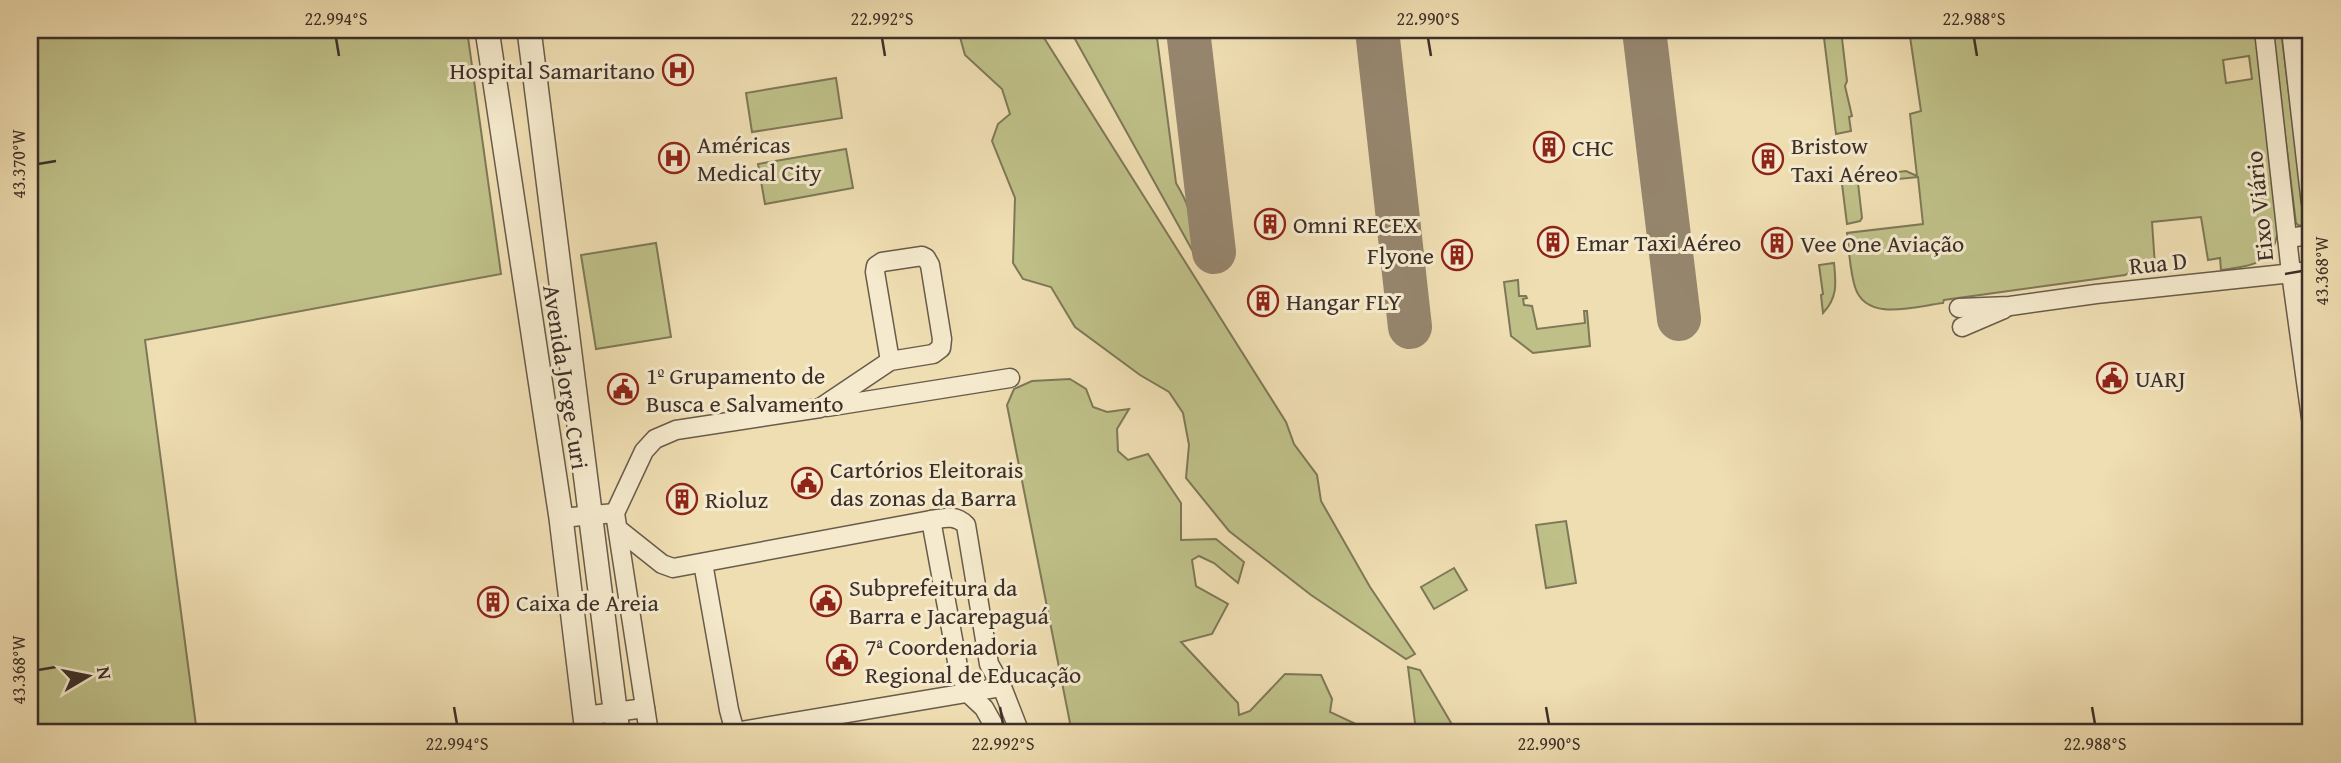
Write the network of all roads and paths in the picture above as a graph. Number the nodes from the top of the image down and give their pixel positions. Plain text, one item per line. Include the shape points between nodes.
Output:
1 (487, 30) edge
2 (529, 30) edge
3 (2264, 30) edge
4 (2291, 30) edge
5 (2308, 155) edge
6 (2311, 204) edge
7 (2311, 235) edge
8 (2287, 238) junction
9 (2311, 271) edge
10 (2291, 273) junction
11 (2010, 306) junction
12 (1959, 308) dead end
13 (1962, 327) dead end
14 (890, 361) junction
15 (1010, 378) dead end
16 (820, 408) junction
17 (2311, 418) edge
18 (592, 515) junction
19 (561, 517) junction
20 (931, 520) junction
21 (617, 521) junction
22 (703, 563) junction
23 (1002, 687) junction
24 (969, 694) junction
25 (645, 708) junction
26 (617, 723) edge
27 (586, 725) edge
28 (649, 733) edge
29 (732, 733) edge
30 (998, 733) edge
31 (1020, 733) edge

1 - 19 street, Avenida Jorge Curi
2 - 18 street, Avenida Jorge Curi
3 - 8 street, Eixo Viário
4 - 5 street
5 - 6 street
7 - 8 street
8 - 10 street, Eixo Viário
9 - 10 street, Rua D
10 - 11 street, Rua D
10 - 17 street, Eixo Viário
11 - 12 street, Rua D
11 - 13 street, Rua D
14 - 14 street via 876,266 922,256 930,265 941,348 933,354
14 - 16 street
15 - 16 street
16 - 21 street via 676,430 655,439 644,451
18 - 19 street
18 - 21 street
18 - 26 street, Avenida Jorge Curi
19 - 27 street, Avenida Jorge Curi
20 - 22 street
20 - 23 street via 951,517 965,525 989,664
20 - 24 street via 959,672
21 - 22 street via 662,565 673,568
21 - 25 street
22 - 29 street
23 - 24 street
23 - 31 street
24 - 29 street
24 - 30 street via 984,708
25 - 26 street
25 - 28 street
26 - 27 street

